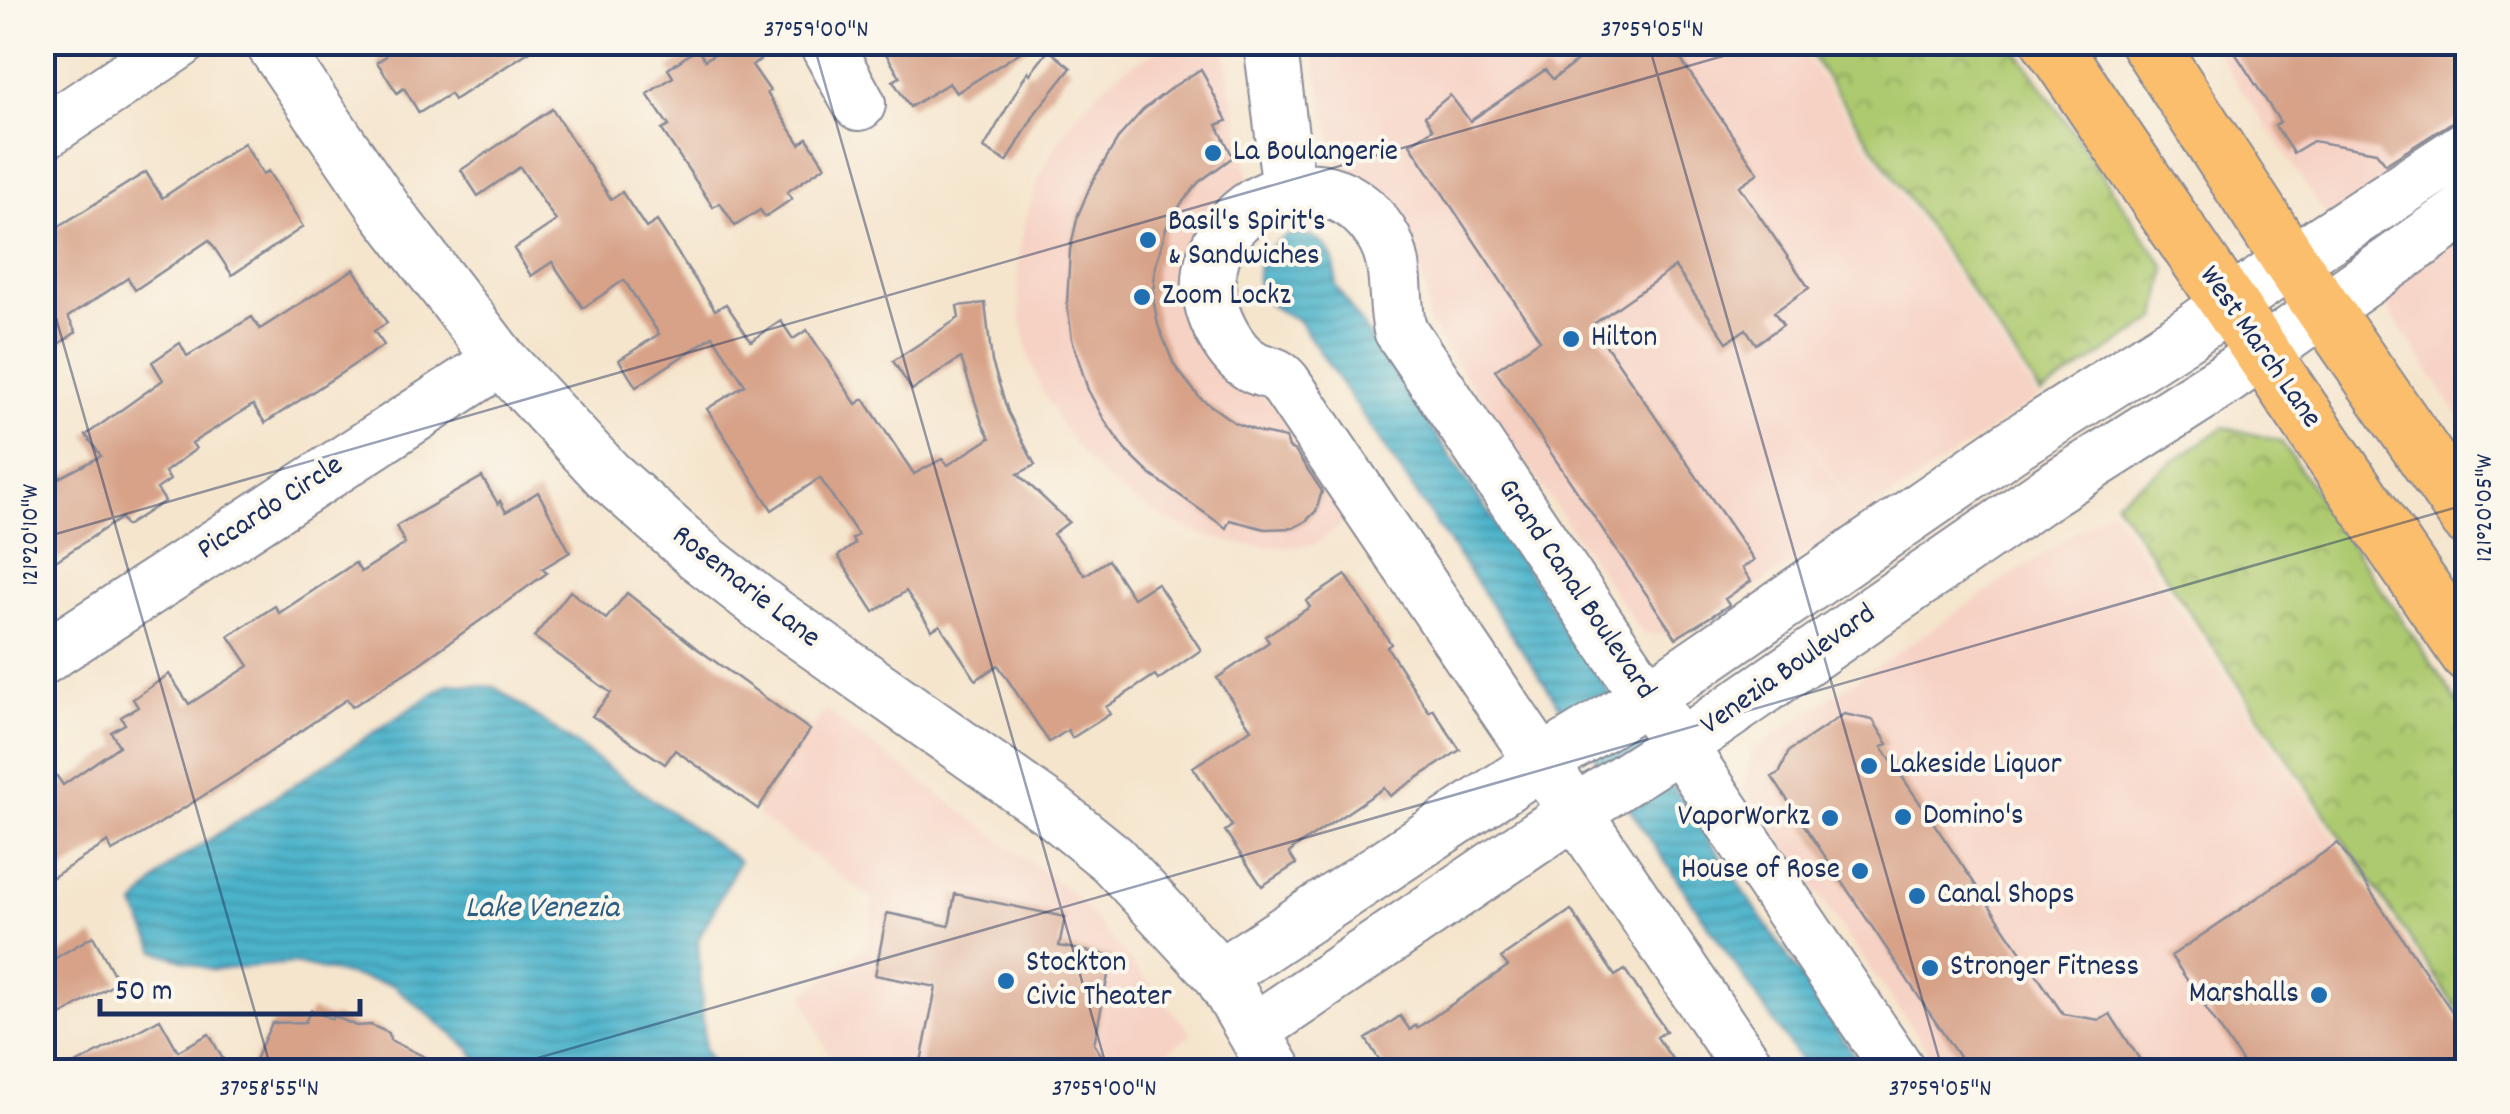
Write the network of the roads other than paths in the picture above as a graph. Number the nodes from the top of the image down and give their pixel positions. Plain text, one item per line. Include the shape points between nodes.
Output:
1 (180, 42) edge
2 (271, 42) edge
3 (825, 42) edge
4 (1270, 42) edge
5 (2050, 42) edge
6 (2148, 42) edge
7 (859, 104) dead end
8 (42, 134) edge
9 (2468, 146) edge
10 (1289, 190) junction
11 (2468, 208) edge
12 (2291, 262) junction
13 (2230, 306) junction
14 (2324, 309) junction
15 (2263, 352) junction
16 (501, 360) junction
17 (2112, 382) junction
18 (2147, 428) junction
19 (2468, 518) edge
20 (2468, 654) edge
21 (42, 659) edge
22 (1648, 696) junction
23 (1680, 745) junction
24 (1542, 762) junction
25 (1576, 811) junction
26 (1220, 976) junction
27 (1265, 1051) edge
28 (1752, 1072) edge
29 (1900, 1072) edge

1 - 8 street
2 - 16 street, Rosemarie Lane via 386,212
3 - 7 street
4 - 10 street
5 - 13 main road, West March Lane
6 - 12 main road
9 - 12 street, Venezia Boulevard
10 - 22 street, Grand Canal Boulevard via 1350,202 1382,234 1392,254 1400,330
10 - 24 street via 1244,211 1216,246 1209,291 1220,329 1252,366 1285,383
11 - 14 street, Venezia Boulevard
12 - 13 street, Venezia Boulevard
12 - 14 main road
13 - 15 main road, West March Lane
13 - 17 street, Venezia Boulevard
14 - 15 street, Venezia Boulevard
14 - 19 main road
15 - 18 street, Venezia Boulevard
15 - 20 main road, West March Lane
16 - 21 street, Piccardo Circle
16 - 26 street, Rosemarie Lane via 608,475 698,554 1069,824 1112,859
17 - 18 street
17 - 22 street, Venezia Boulevard
18 - 23 street, Venezia Boulevard
22 - 23 street, Grand Canal Boulevard
22 - 24 street, Venezia Boulevard
23 - 25 street, Venezia Boulevard
23 - 29 street, Grand Canal Boulevard
24 - 25 street
24 - 26 street, Venezia Boulevard
25 - 27 street, Venezia Boulevard
25 - 28 street
26 - 27 street, Rosemarie Lane

